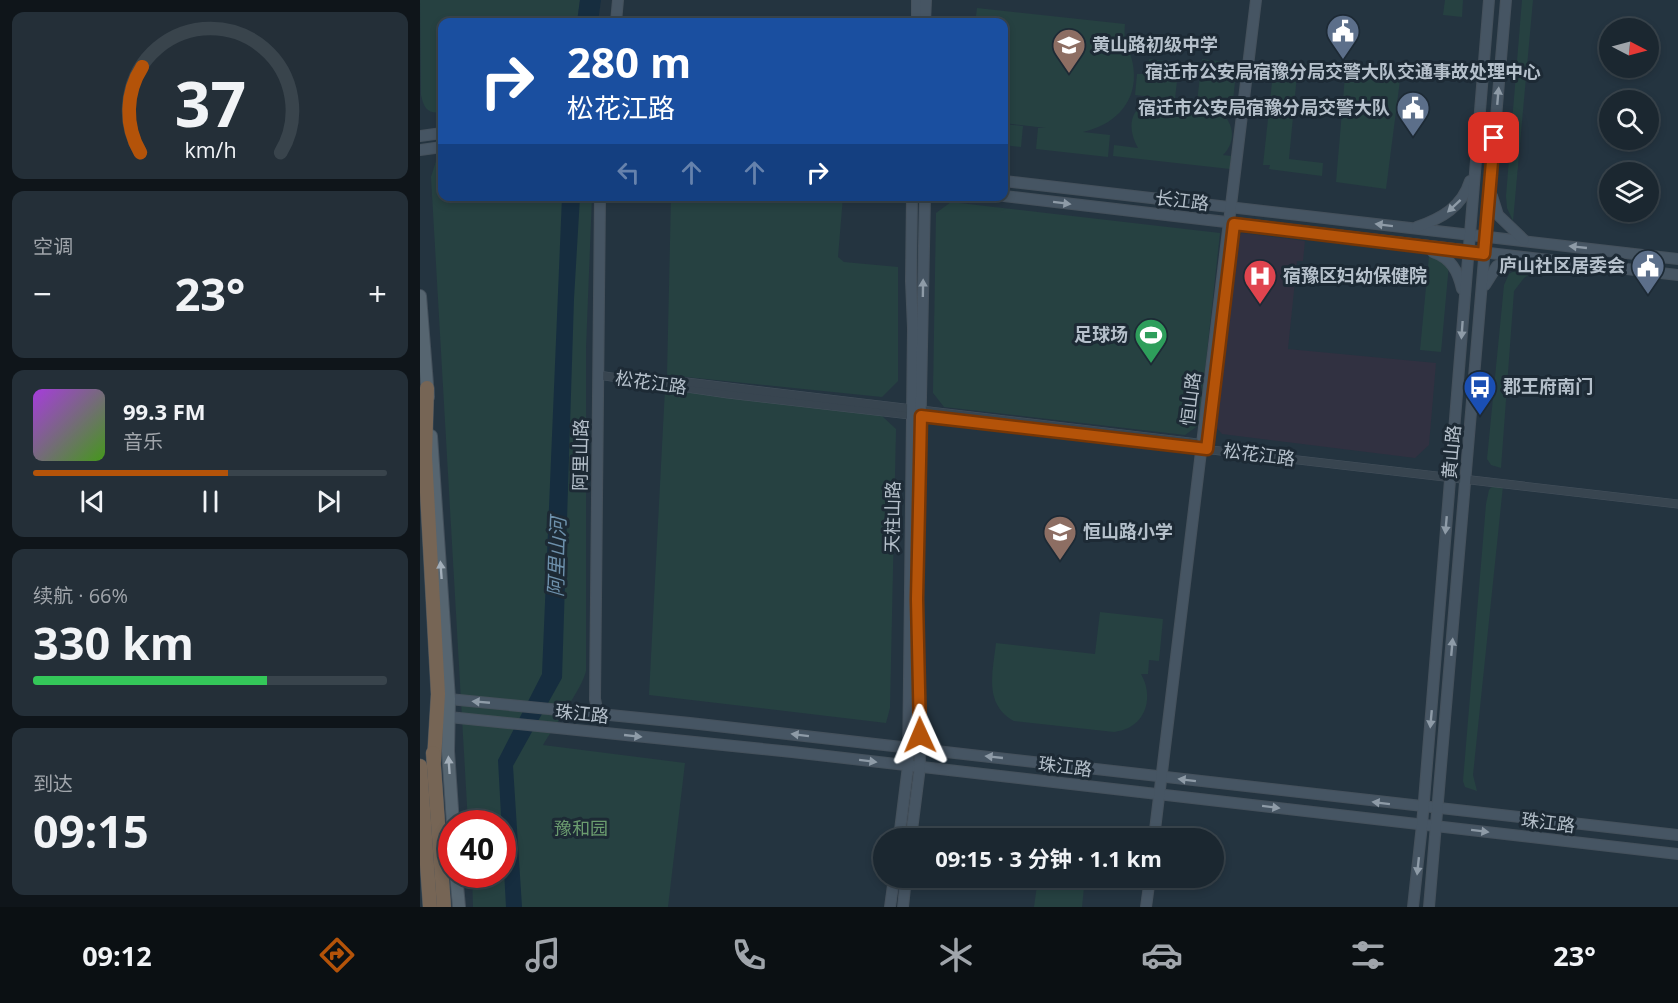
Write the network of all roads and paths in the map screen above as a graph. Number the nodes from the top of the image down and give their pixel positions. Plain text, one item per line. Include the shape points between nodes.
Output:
1 (618, 0) edge
2 (917, 0) edge
3 (926, 0) edge
4 (1256, 0) edge
5 (1261, 0) edge
6 (1489, 0) edge
7 (1506, 0) edge
8 (616, 18) edge
9 (917, 18) edge
10 (926, 18) edge
11 (438, 134) edge
12 (420, 136) edge
13 (438, 148) edge
14 (420, 150) edge
15 (1475, 166) junction
16 (1008, 181) edge
17 (1490, 184) junction
18 (1008, 196) edge
19 (600, 201) edge
20 (912, 201) edge
21 (925, 201) edge
22 (1233, 208) junction
23 (1232, 223) junction
24 (1414, 229) junction
25 (1469, 235) junction
26 (1486, 237) junction
27 (1527, 242) junction
28 (1419, 246) junction
29 (1468, 252) junction
30 (1484, 254) junction
31 (1520, 258) junction
32 (1678, 258) edge
33 (1678, 275) edge
34 (420, 296) edge
35 (1481, 297) junction
36 (1464, 300) junction
37 (598, 375) junction
38 (427, 388) junction
39 (916, 413) junction
40 (1205, 446) junction
41 (1450, 475) junction
42 (1466, 477) junction
43 (1678, 499) edge
44 (1678, 504) edge
45 (420, 542) edge
46 (449, 699) junction
47 (598, 714) junction
48 (449, 717) junction
49 (907, 747) junction
50 (920, 749) junction
51 (434, 760) junction
52 (420, 766) edge
53 (908, 766) junction
54 (1071, 766) junction
55 (920, 767) junction
56 (1164, 777) junction
57 (1069, 784) junction
58 (1162, 794) junction
59 (1424, 808) junction
60 (452, 810) edge
61 (1439, 810) junction
62 (1422, 825) junction
63 (1438, 826) junction
64 (1604, 827) junction
65 (900, 828) edge
66 (912, 828) edge
67 (1156, 828) edge
68 (1160, 828) edge
69 (1678, 836) edge
70 (1602, 846) junction
71 (1678, 854) edge
72 (457, 888) edge
73 (893, 888) edge
74 (905, 888) edge
75 (1149, 888) edge
76 (1154, 888) edge
77 (430, 907) edge
78 (444, 907) edge
79 (459, 907) edge
80 (890, 907) edge
81 (903, 907) edge
82 (1146, 907) edge
83 (1151, 907) edge
84 (1413, 907) edge
85 (1429, 907) edge

1 - 8 street
2 - 9 street
3 - 10 street
4 - 22 street, 恒山路
5 - 22 street, 恒山路
6 - 15 street, 黄山路
17 -> 7 street, 黄山路
11 - 12 street
13 - 14 street
15 -> 24 street via 1457,206
15 - 25 street, 黄山路
16 - 22 street, 长江路
17 - 26 street, 黄山路
17 - 27 street via 1498,215
18 -> 23 street, 长江路
19 - 37 street, 阿里山路
20 - 39 street, 天柱山路
39 -> 21 street, 天柱山路
22 - 23 street, 恒山路
24 -> 22 street, 长江路
23 - 28 street, 长江路
23 - 40 street, 恒山路
24 - 25 street, 长江路
25 - 26 street, 长江路
25 - 29 street, 黄山路
26 - 27 street, 长江路
26 - 30 street, 黄山路
32 -> 27 street, 长江路
28 - 29 street, 长江路
28 - 36 street via 1448,259
29 - 30 street, 长江路
29 - 36 street, 黄山路
30 - 31 street, 长江路
30 - 35 street, 黄山路
31 - 33 street, 长江路
31 - 35 street via 1497,266
34 - 38 main road
35 - 42 street, 黄山路
36 -> 41 street, 黄山路
37 - 39 street, 松花江路 via 611,373
37 - 47 street, 阿里山路
46 -> 38 main road
38 - 51 highway via 425,456 438,694
39 - 40 street, 松花江路
39 - 49 street, 天柱山路
39 - 50 street, 天柱山路
40 - 41 street, 松花江路
40 - 56 street, 恒山路
41 - 42 street, 松花江路
41 -> 59 street, 黄山路
42 - 43 street, 松花江路
42 - 44 street, 松花江路
61 -> 42 street, 黄山路
45 - 51 highway
47 -> 46 street, 珠江路
46 - 48 main road
49 -> 47 street, 珠江路
48 -> 53 street, 珠江路
60 -> 48 main road
49 - 50 street, 珠江路
49 - 53 street, 天柱山路
54 -> 50 street, 珠江路
50 - 55 street, 天柱山路
51 - 78 highway
52 - 77 highway
53 - 55 street, 珠江路
53 - 65 street, 天柱山路
54 - 56 street, 珠江路
54 - 57 street
55 - 57 street, 珠江路
55 - 66 street, 天柱山路
56 - 58 street, 恒山路
59 -> 56 street, 珠江路
57 - 58 street, 珠江路
58 -> 62 street, 珠江路
58 - 67 street, 恒山路
58 - 68 street, 恒山路
59 - 61 street, 珠江路
59 - 62 street, 黄山路
61 - 63 street, 黄山路
61 - 64 street, 珠江路
62 - 63 street, 珠江路
62 -> 84 street, 黄山路
63 -> 70 street, 珠江路
63 - 85 street, 黄山路
64 - 69 street, 珠江路
64 - 70 street
70 - 71 street, 珠江路
72 - 79 main road
73 - 80 street
74 - 81 street
75 - 82 street
76 - 83 street

